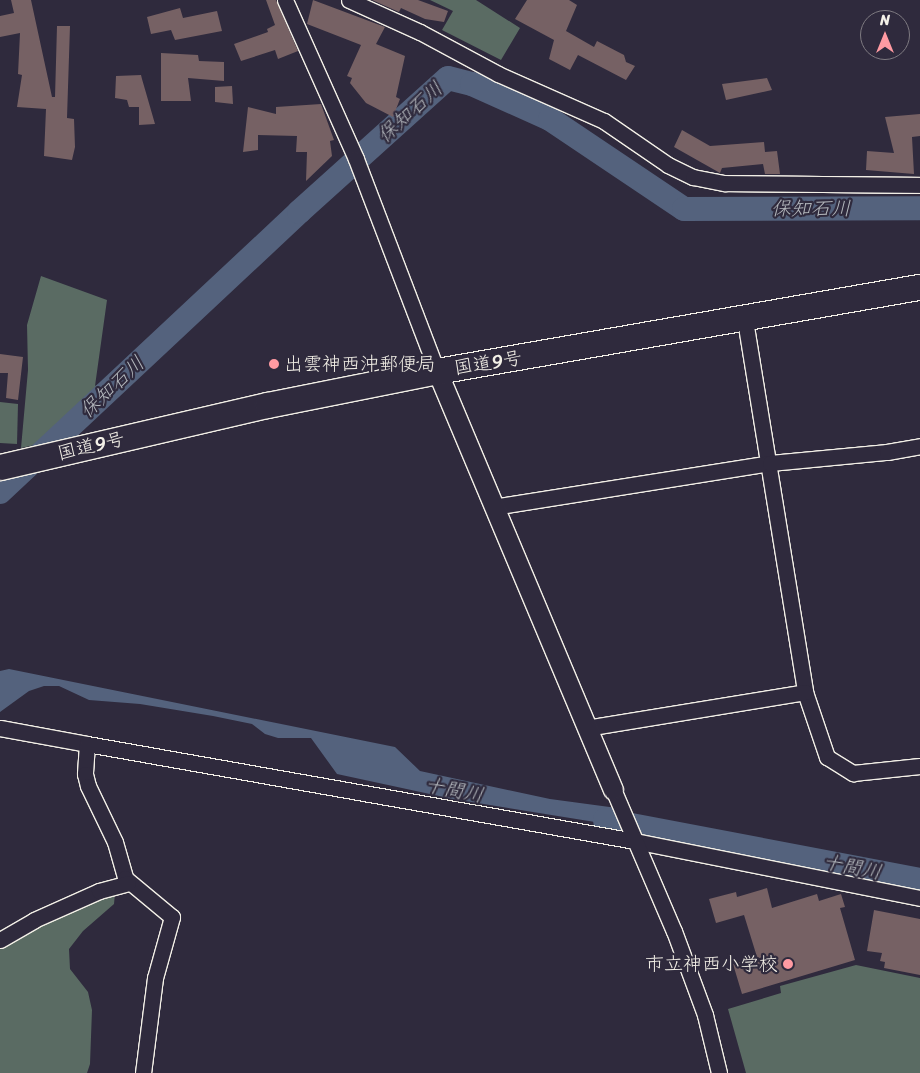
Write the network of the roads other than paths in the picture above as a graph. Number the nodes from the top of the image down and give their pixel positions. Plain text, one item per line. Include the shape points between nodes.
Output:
1 (285, 0) edge
2 (349, 0) edge
3 (920, 184) edge
4 (920, 287) edge
5 (745, 320) junction
6 (437, 371) junction
7 (920, 446) edge
8 (770, 463) junction
9 (0, 467) edge
10 (493, 507) junction
11 (805, 692) junction
12 (0, 728) edge
13 (586, 728) junction
14 (88, 744) junction
15 (920, 766) edge
16 (613, 789) joint
17 (633, 838) junction
18 (128, 883) junction
19 (920, 898) edge
20 (0, 940) edge
21 (144, 1073) edge
22 (719, 1073) edge

1 - 6 street via 356,159
2 - 3 street via 420,32 498,74 604,121 668,166 693,177 725,183
4 - 5 highway, 国道9号
5 - 6 highway, 国道9号
5 - 8 street
6 - 9 highway, 国道9号 via 266,405
6 - 10 street
7 - 8 street
8 - 10 street
8 - 11 street
10 - 13 street
11 - 13 street
11 - 15 street via 827,757 838,765 853,773
12 - 14 street
13 - 16 street
14 - 17 street
14 - 18 street via 85,774 88,786 115,842
16 - 17 street
17 - 19 street
17 - 22 street via 700,1001
18 - 20 street via 91,894
18 - 21 street via 169,911 173,920 155,978

